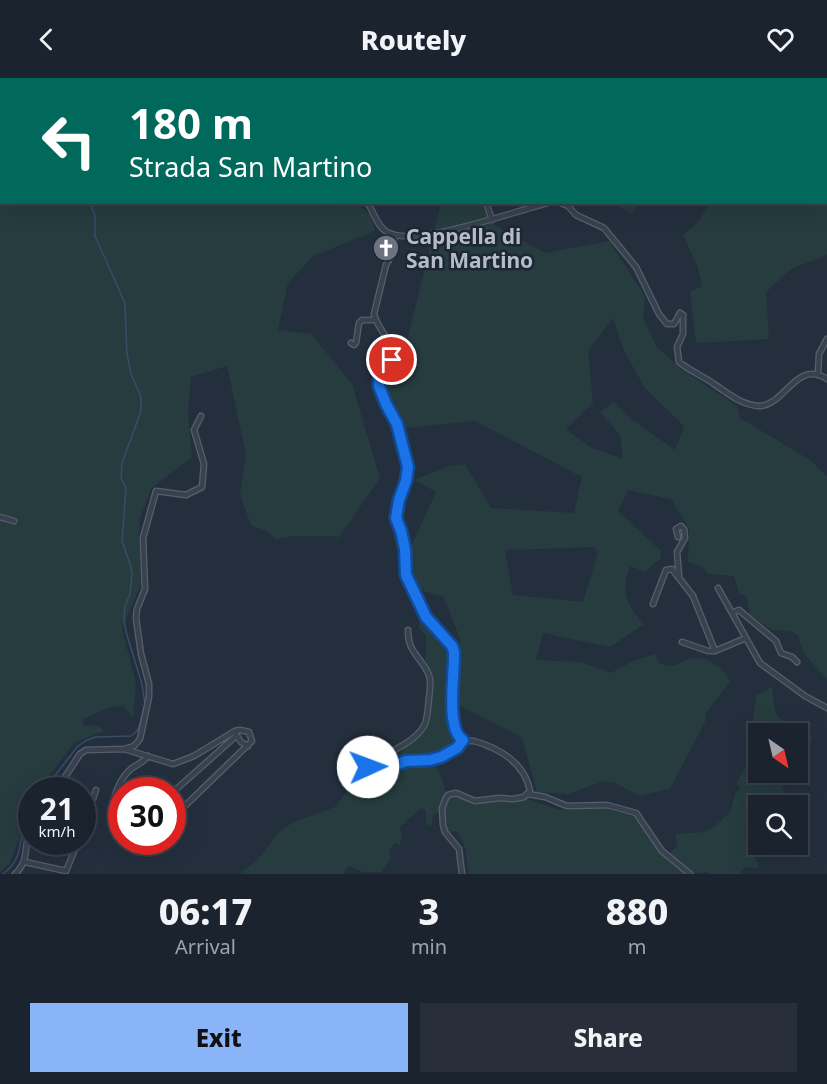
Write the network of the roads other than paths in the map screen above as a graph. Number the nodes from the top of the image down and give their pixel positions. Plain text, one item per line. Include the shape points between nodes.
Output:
1 (370, 204) edge
2 (487, 204) edge
3 (545, 204) edge
4 (563, 204) edge
5 (492, 220) junction
6 (394, 235) junction
7 (376, 320) junction
8 (827, 339) edge
9 (351, 343) dead end
10 (818, 375) junction
11 (827, 379) edge
12 (201, 416) dead end
13 (0, 517) edge
14 (14, 521) dead end
15 (678, 537) dead end
16 (679, 576) junction
17 (718, 588) dead end
18 (653, 604) dead end
19 (733, 615) junction
20 (408, 630) dead end
21 (746, 638) junction
22 (682, 642) dead end
23 (715, 651) junction
24 (797, 662) dead end
25 (827, 708) edge
26 (236, 734) junction
27 (463, 740) junction
28 (248, 746) junction
29 (124, 749) junction
30 (148, 756) junction
31 (66, 777) edge
32 (124, 777) edge
33 (186, 780) edge
34 (528, 794) junction
35 (186, 805) edge
36 (25, 855) edge
37 (73, 855) edge
38 (25, 862) junction
39 (15, 874) edge
40 (462, 874) edge
41 (690, 874) edge

1 - 6 street via 384,231
2 - 5 street
3 - 5 street
4 - 10 street via 604,228 636,267 667,324 674,324 680,313 684,316 683,334 676,347 679,362 698,375 744,403 761,406 800,378
5 - 6 street via 453,231
6 - 7 street via 395,249 384,272
7 - 9 street via 362,320 356,343
7 - 27 street via 389,341 393,357 379,386 397,424 408,467 396,518 405,549 406,575 426,617 452,646 453,720 456,734
8 - 10 street via 819,354
10 - 11 street
12 - 29 street via 194,430 204,464 202,487 186,495 156,491 143,538 145,589 137,609 136,628 149,684 148,697 140,739
13 - 14 street
15 - 16 street via 676,529 681,526 685,538 678,552
16 - 18 street via 672,569 666,570
16 - 23 street via 693,596
17 - 19 street
19 - 21 street
19 - 24 street via 739,610 776,641 781,654
20 - 27 street via 412,651 429,677 426,721 414,736 370,762 368,767 374,773 414,760 430,760 450,753
21 - 23 street
21 - 25 street via 760,663
22 - 23 street
26 - 28 street
26 - 28 street via 240,730 249,732 252,741
26 - 30 street via 173,764
26 - 33 street
27 - 34 street via 484,745 511,759 523,772
28 - 35 street
29 - 30 street
29 - 31 street via 86,750
30 - 32 street
34 - 40 street via 475,801 456,793 448,795 442,808 443,825 459,849
34 - 41 street via 567,806 607,805 636,813 662,852
36 - 38 street
37 - 38 street via 66,871
38 - 39 street

